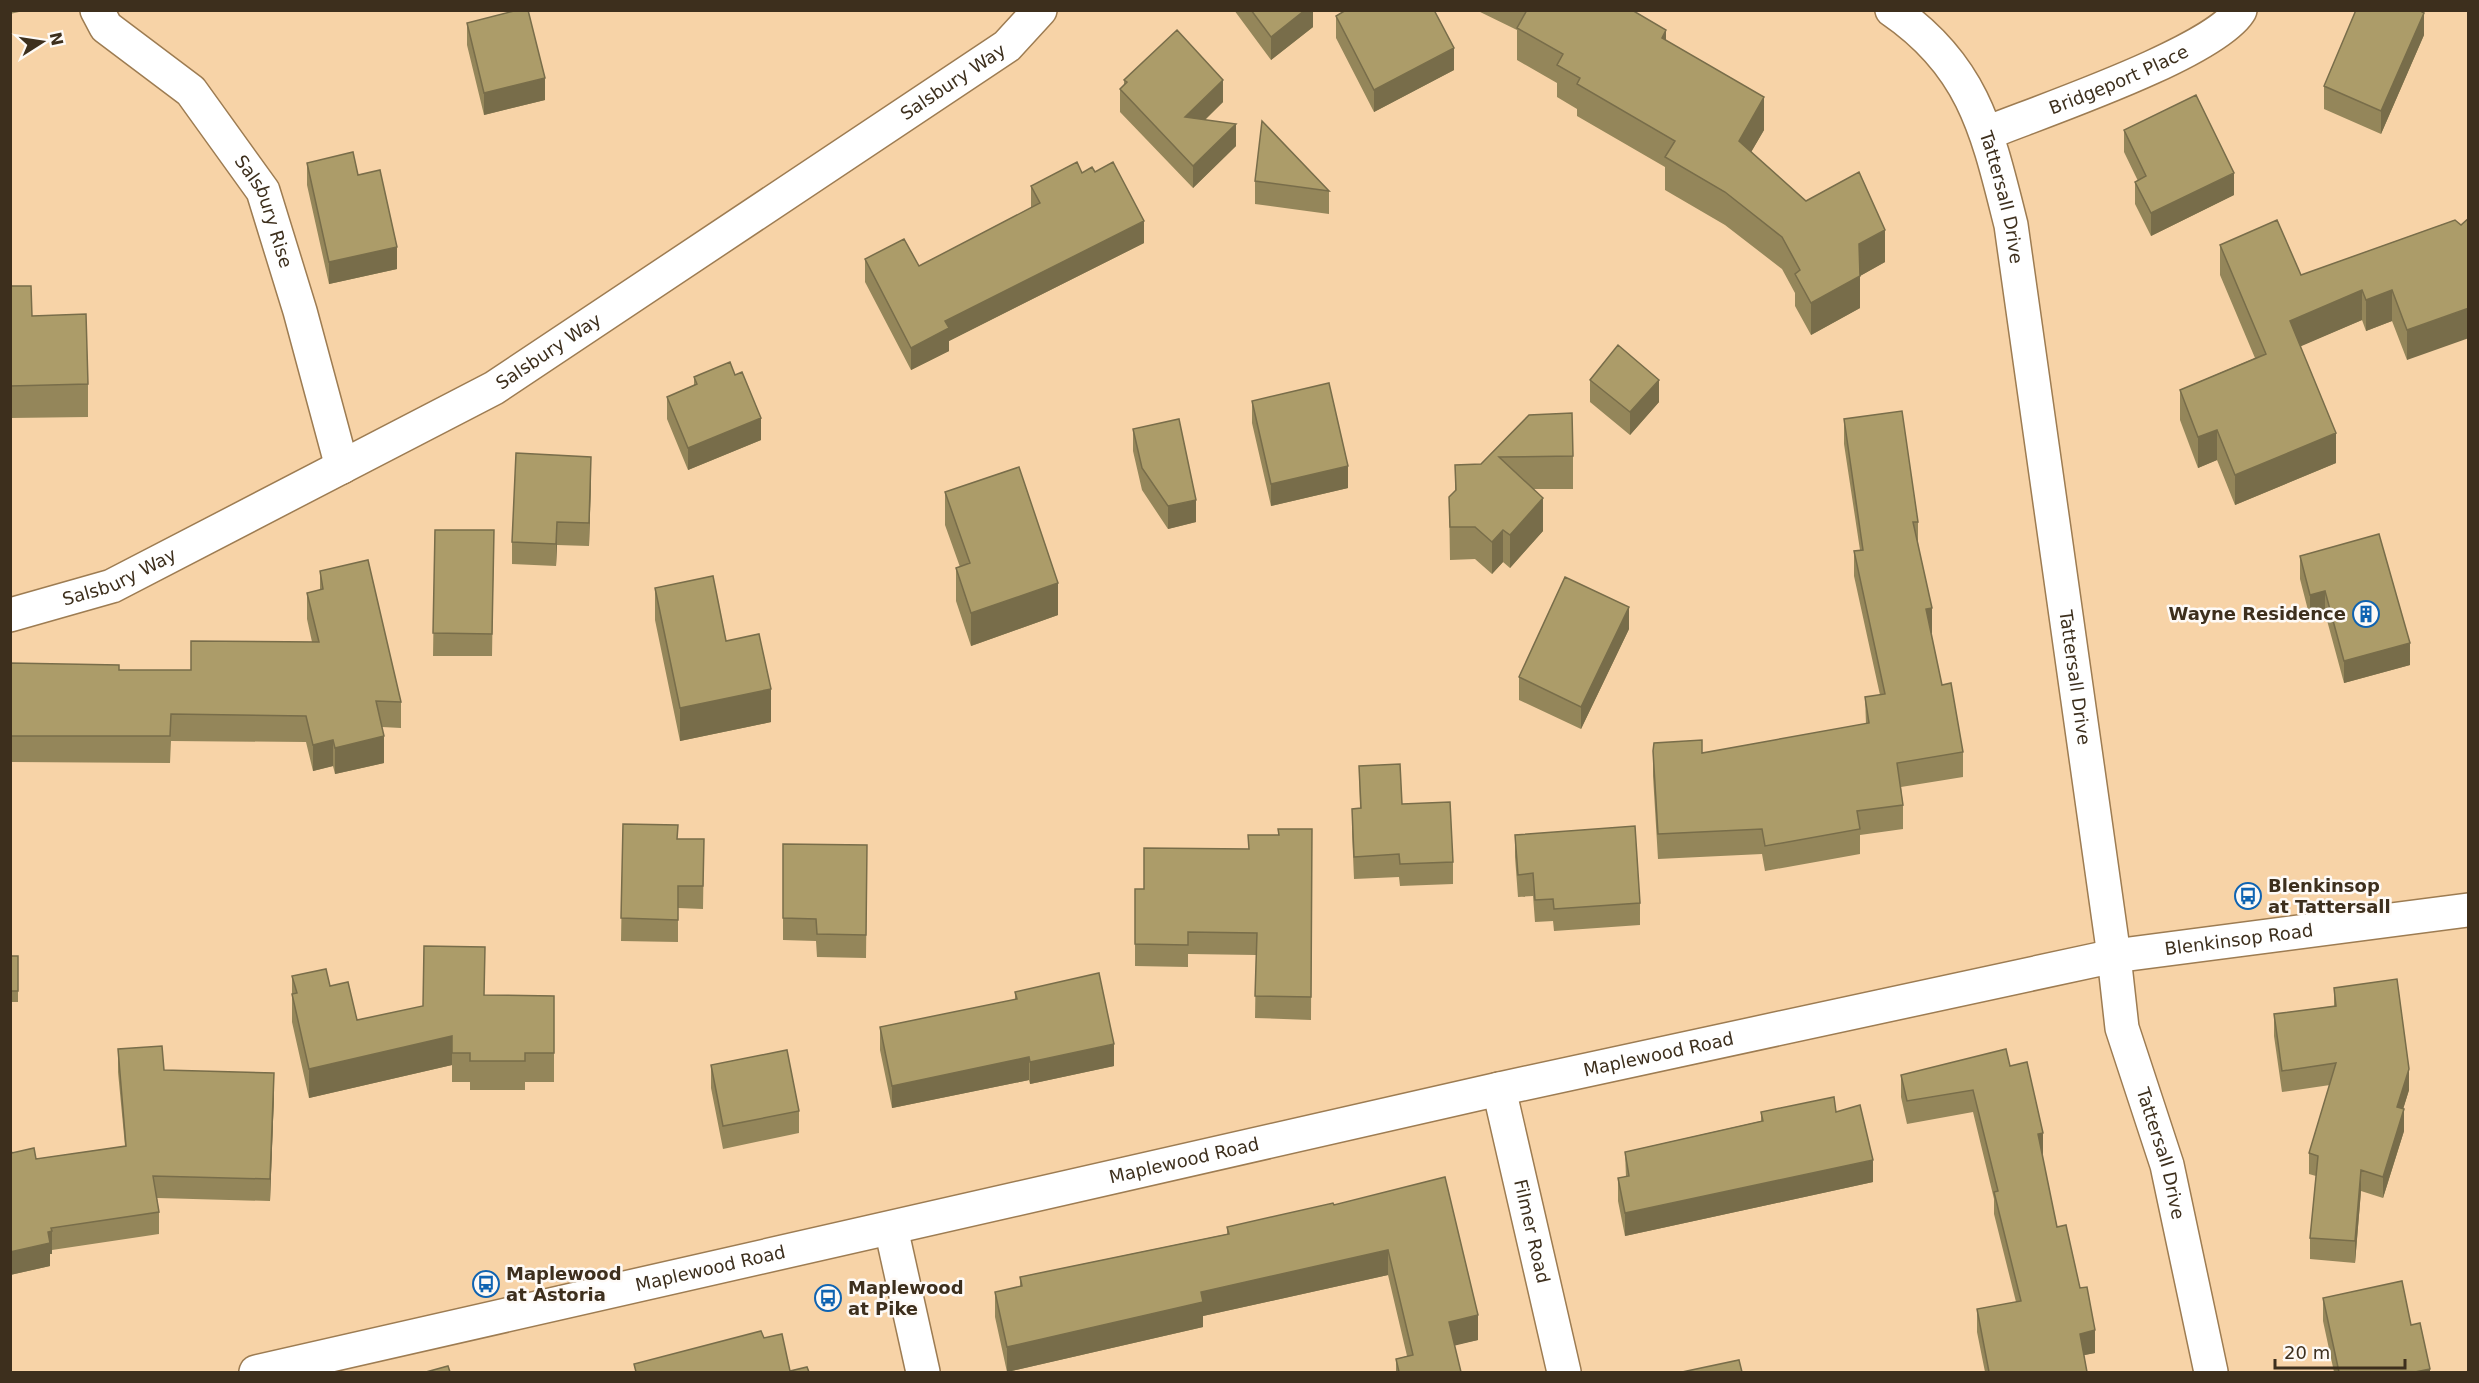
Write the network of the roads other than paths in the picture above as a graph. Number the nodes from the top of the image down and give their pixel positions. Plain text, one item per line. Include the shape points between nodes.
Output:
1 (97, 10) edge
2 (1040, 10) edge
3 (1892, 10) edge
4 (2240, 10) edge
5 (1988, 133) junction
6 (342, 467) junction
7 (10, 615) edge
8 (2469, 910) edge
9 (2114, 956) junction
10 (1499, 1089) junction
11 (891, 1228) junction
12 (256, 1372) edge
13 (923, 1372) edge
14 (1564, 1372) edge
15 (2211, 1372) edge

1 - 6 street, Salsbury Rise via 106,27 190,91 263,191
2 - 6 street, Salsbury Way via 1006,46 504,382
3 - 5 street, Tattersall Drive via 1918,28 1956,70
4 - 5 street, Bridgeport Place via 2213,37 2175,58
5 - 9 street, Tattersall Drive via 2011,225
6 - 7 street, Salsbury Way via 112,586
8 - 9 street, Blenkinsop Road
9 - 10 street, Maplewood Road
9 - 15 street, Tattersall Drive via 2122,1028 2167,1165
10 - 11 street, Maplewood Road
10 - 14 street, Filmer Road
11 - 12 street, Maplewood Road
11 - 13 street

